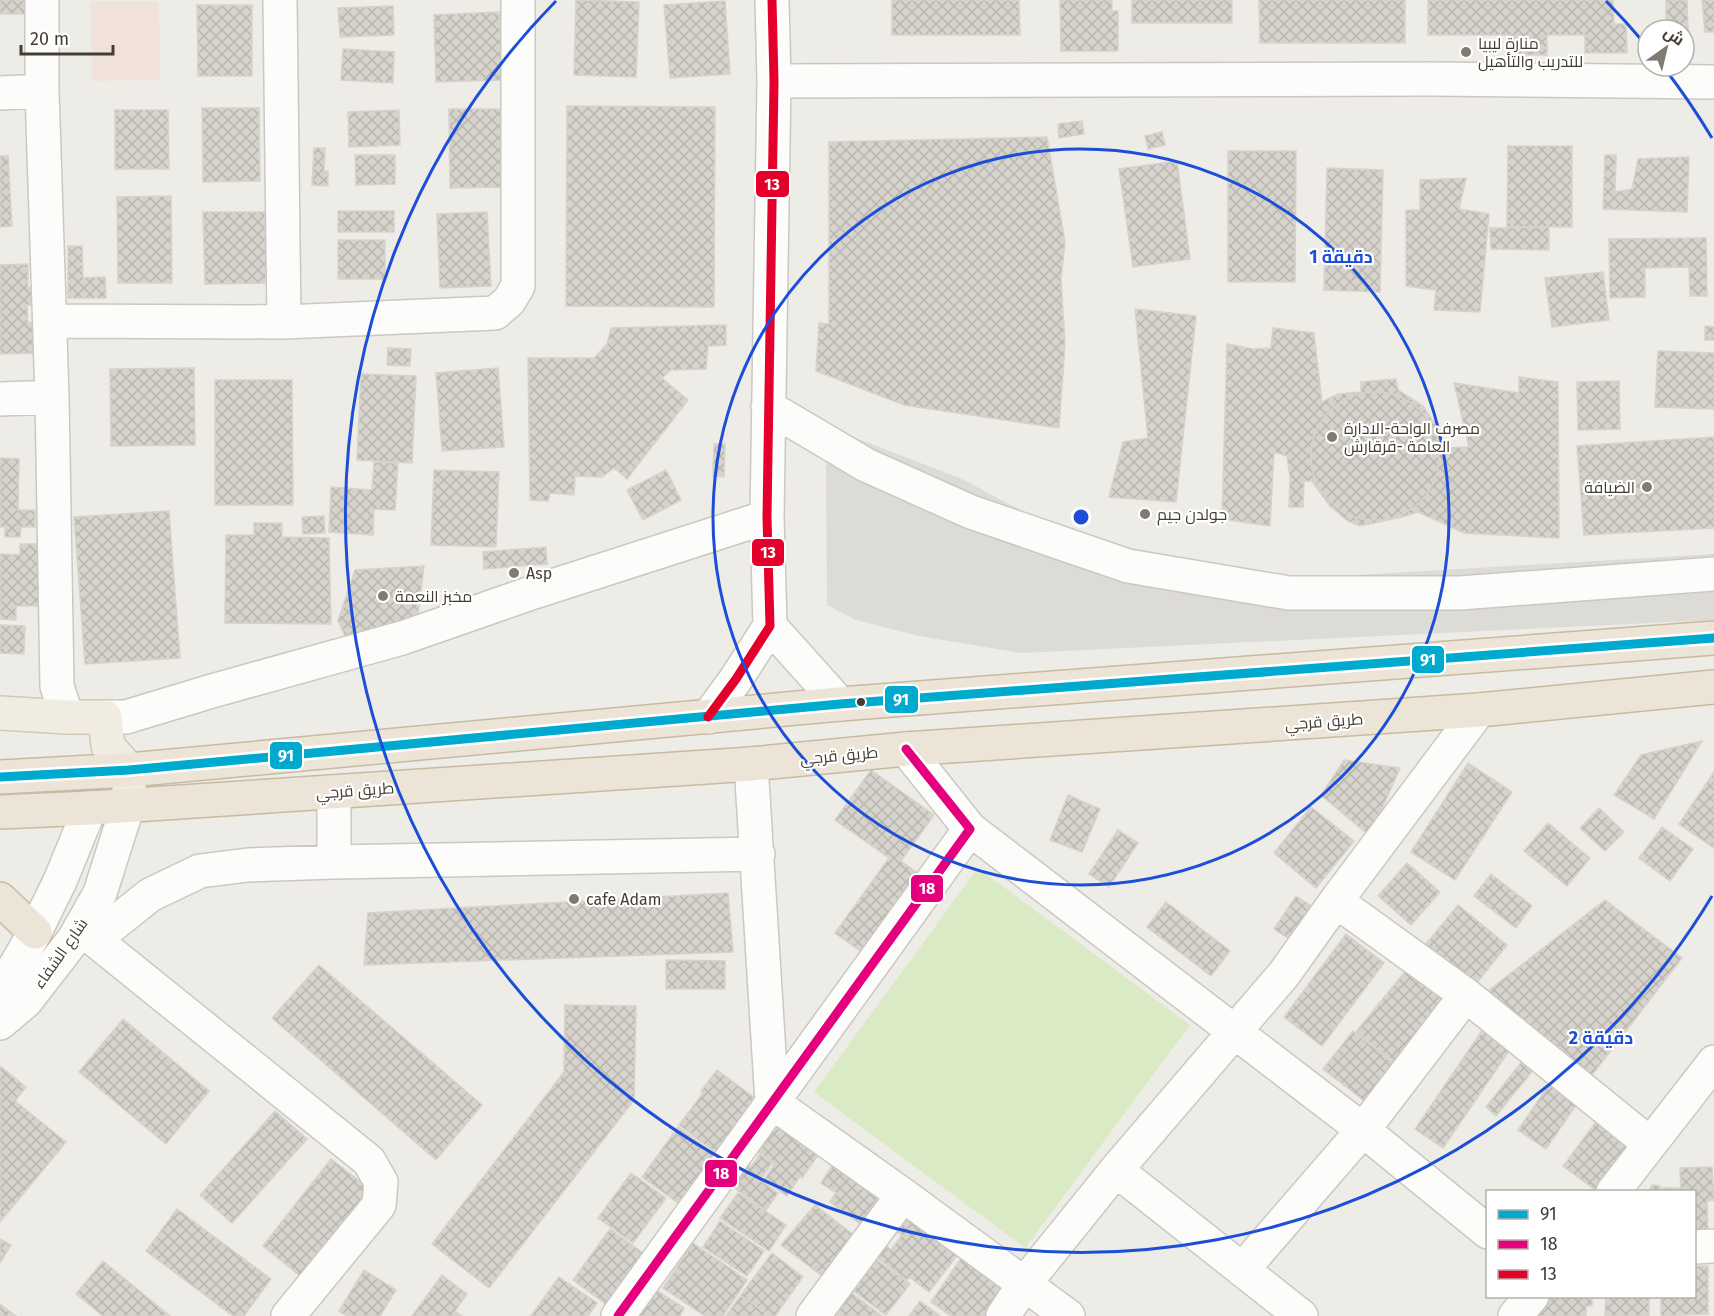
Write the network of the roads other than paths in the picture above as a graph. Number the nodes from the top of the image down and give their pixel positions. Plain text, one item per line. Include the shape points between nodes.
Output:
1 (42, 0) edge
2 (280, 0) edge
3 (518, 0) edge
4 (772, 0) edge
5 (774, 81) junction
6 (1714, 82) edge
7 (42, 91) junction
8 (0, 93) edge
9 (50, 321) junction
10 (284, 322) junction
11 (52, 397) junction
12 (0, 399) edge
13 (768, 407) junction
14 (767, 517) junction
15 (1714, 574) edge
16 (770, 626) junction
17 (1714, 638) edge
18 (1714, 687) edge
19 (840, 704) junction
20 (1479, 710) junction
21 (0, 713) edge
22 (67, 717) junction
23 (708, 717) junction
24 (906, 749) junction
25 (108, 751) junction
26 (751, 764) junction
27 (0, 777) edge
28 (334, 792) junction
29 (128, 805) junction
30 (90, 808) junction
31 (0, 812) edge
32 (970, 829) junction
33 (758, 854) junction
34 (334, 862) junction
35 (0, 899) edge
36 (1336, 901) junction
37 (35, 932) junction
38 (87, 934) junction
39 (0, 993) edge
40 (1466, 995) junction
41 (0, 1023) edge
42 (1236, 1031) junction
43 (1714, 1062) edge
44 (772, 1102) junction
45 (1698, 1103) edge
46 (1363, 1130) junction
47 (1650, 1144) junction
48 (1116, 1170) junction
49 (1614, 1190) edge
50 (903, 1195) junction
51 (1486, 1230) edge
52 (1714, 1246) edge
53 (1696, 1247) edge
54 (1242, 1270) junction
55 (1025, 1283) junction
56 (1530, 1298) edge
57 (288, 1316) edge
58 (618, 1316) edge
59 (813, 1316) edge
60 (1003, 1316) edge
61 (1068, 1316) edge
62 (1301, 1316) edge
63 (1515, 1316) edge

1 - 7 street
2 - 10 street
3 - 10 street via 518,286 509,301 495,314
4 - 5 street
5 - 6 street
5 - 13 street
7 - 8 street
7 - 9 street
9 - 10 street
9 - 11 street
11 - 12 street
11 - 22 street via 57,686
13 - 14 street
13 - 15 street via 866,465 971,512 1128,566 1289,593 1460,593
14 - 16 street
14 - 25 street via 402,638 126,717
16 - 19 street
16 - 23 street
17 - 19 highway
18 - 20 highway, طريق قرجي
19 - 23 highway
20 - 24 highway, طريق قرجي
20 - 36 street
21 - 22 main road
22 - 25 main road
23 - 25 highway
24 - 26 highway, طريق قرجي
24 - 32 street
25 - 27 highway
25 - 29 main road
25 - 30 main road
26 - 28 highway, طريق قرجي
26 - 33 street
28 - 29 highway, طريق قرجي
28 - 34 street
29 - 30 highway, طريق قرجي
29 - 38 street, شارع الشفاء
30 - 31 highway, طريق قرجي
30 - 37 street, شارع الشفاء
32 - 42 street
32 - 44 street
33 - 34 street
33 - 44 street
34 - 38 street via 200,871 150,895
35 - 37 highway
36 - 40 street
36 - 42 street via 1284,975
37 - 39 street, شارع الشفاء
38 - 41 street, شارع الشفاء via 74,939 26,1001
38 - 57 street via 369,1161 381,1182 379,1205
40 - 46 street
40 - 47 street
42 - 46 street
42 - 48 street
43 - 45 street
44 - 50 street
44 - 58 street
45 - 47 street
46 - 51 street
46 - 54 street
47 - 49 street
48 - 54 street
48 - 55 street
50 - 55 street
50 - 59 street
52 - 53 street
54 - 62 street
55 - 60 street
55 - 61 street
56 - 63 street

